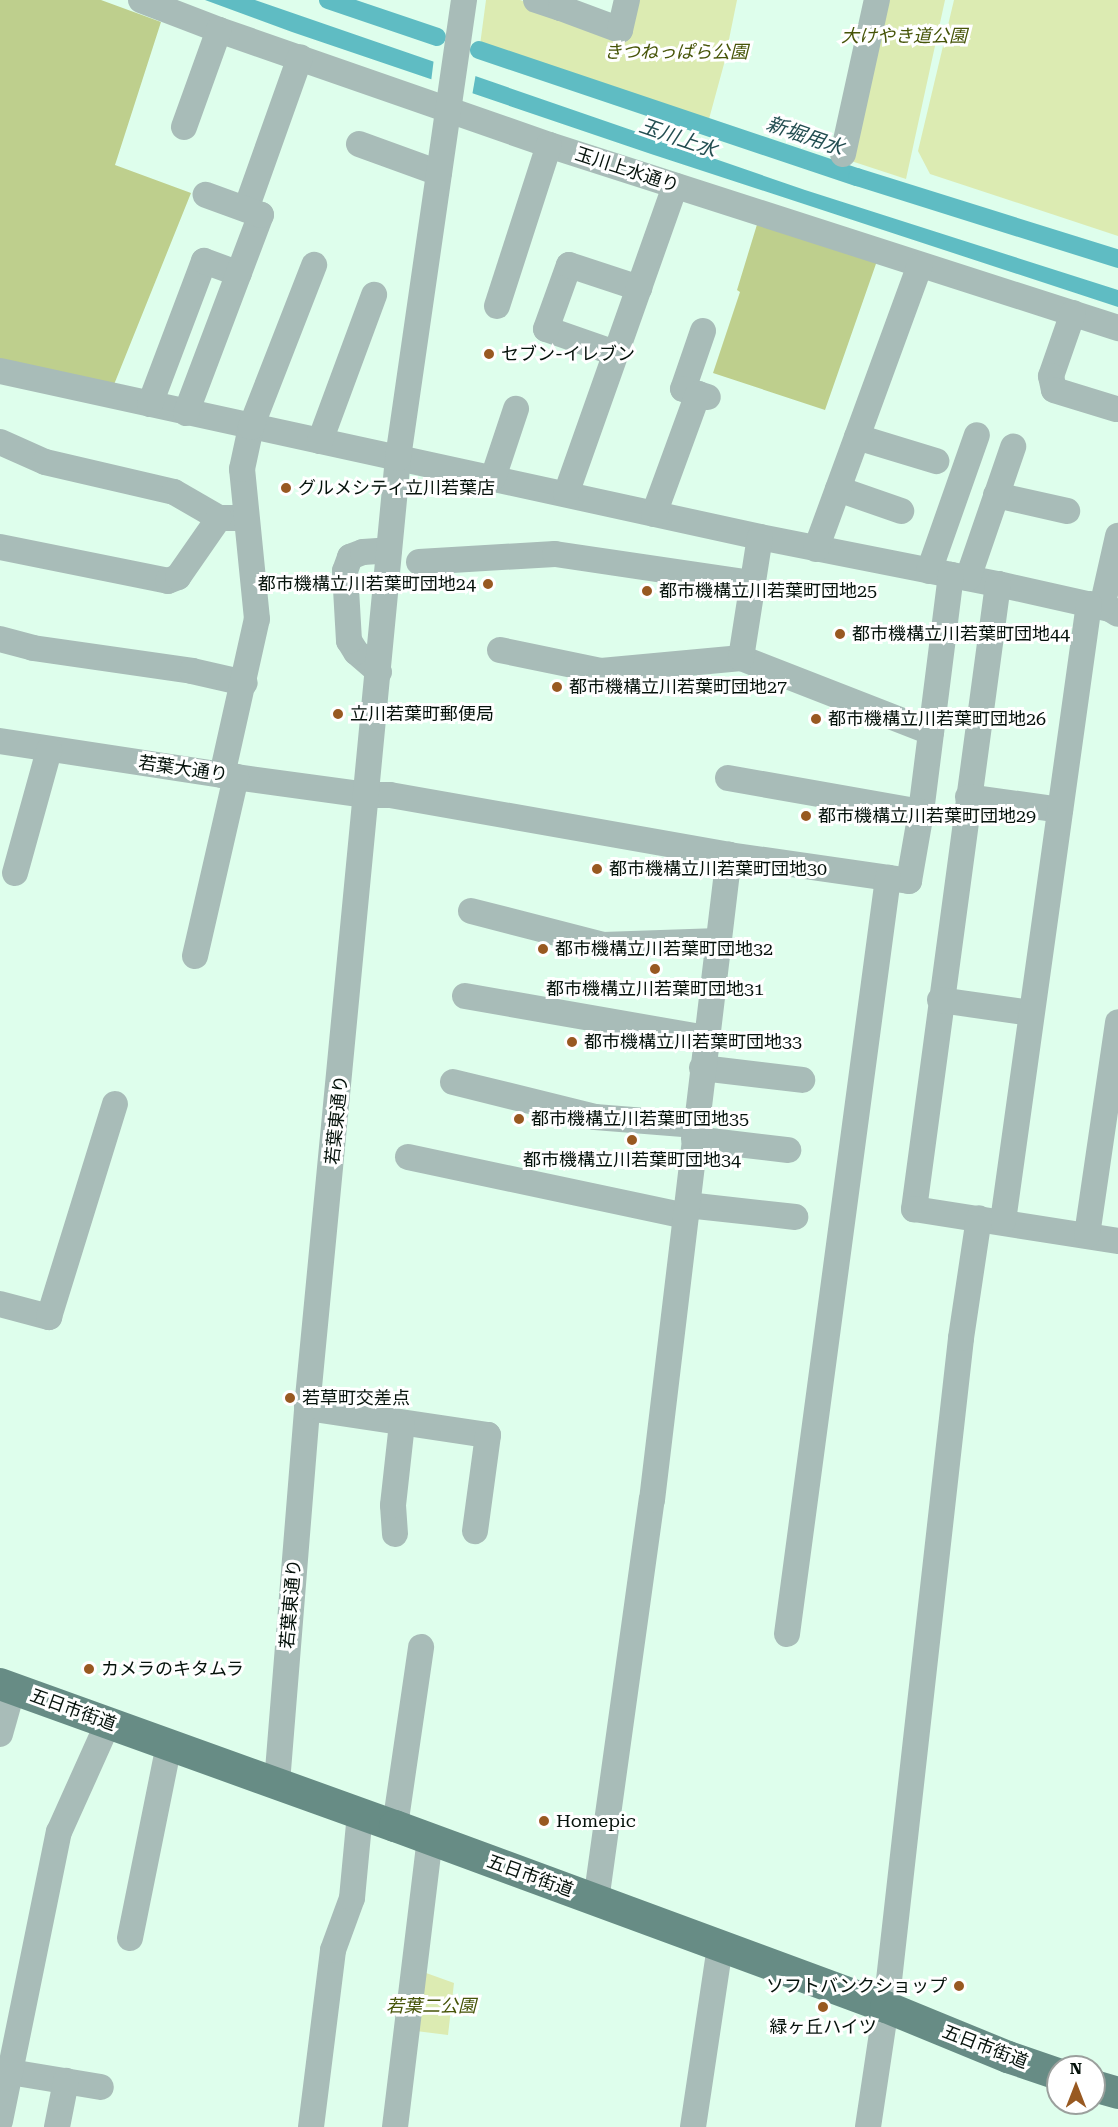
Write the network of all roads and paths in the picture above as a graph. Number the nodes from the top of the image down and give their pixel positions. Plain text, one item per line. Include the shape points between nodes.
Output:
1 (141, 0) edge
2 (464, 0) edge
3 (536, 0) edge
4 (627, 0) edge
5 (877, 0) edge
6 (562, 4) edge
7 (219, 30) junction
8 (300, 57) junction
9 (449, 100) junction
10 (184, 127) dead end
11 (359, 144) dead end
12 (549, 145) junction
13 (843, 154) dead end
14 (439, 173) junction
15 (675, 186) junction
16 (206, 195) dead end
17 (263, 216) junction
18 (314, 264) dead end
19 (920, 265) junction
20 (239, 274) junction
21 (639, 288) junction
22 (374, 295) dead end
23 (497, 306) dead end
24 (1072, 313) junction
25 (1118, 328) edge
26 (704, 331) dead end
27 (615, 353) junction
28 (0, 371) edge
29 (150, 404) junction
30 (516, 409) dead end
31 (1101, 411) dead end
32 (186, 412) junction
33 (251, 427) junction
34 (977, 435) dead end
35 (857, 437) junction
36 (320, 441) junction
37 (0, 442) edge
38 (1013, 447) dead end
39 (399, 458) junction
40 (936, 461) dead end
41 (493, 478) junction
42 (838, 489) junction
43 (566, 494) junction
44 (996, 495) junction
45 (901, 512) dead end
46 (1066, 513) dead end
47 (654, 514) junction
48 (219, 518) junction
49 (246, 518) junction
50 (1118, 536) edge
51 (760, 537) junction
52 (0, 547) edge
53 (816, 549) junction
54 (389, 550) junction
55 (419, 562) dead end
56 (949, 574) junction
57 (752, 583) junction
58 (998, 584) junction
59 (1103, 609) edge
60 (0, 639) edge
61 (500, 650) dead end
62 (741, 658) junction
63 (379, 672) junction
64 (245, 683) junction
65 (931, 732) junction
66 (0, 741) edge
67 (49, 750) junction
68 (229, 776) junction
69 (728, 778) dead end
70 (367, 795) junction
71 (969, 797) junction
72 (1060, 810) junction
73 (921, 812) junction
74 (729, 855) junction
75 (15, 873) dead end
76 (888, 878) junction
77 (471, 911) dead end
78 (719, 941) junction
79 (195, 956) dead end
80 (465, 996) dead end
81 (940, 1000) junction
82 (1031, 1013) junction
83 (1118, 1022) edge
84 (706, 1038) junction
85 (702, 1068) junction
86 (802, 1080) dead end
87 (453, 1082) dead end
88 (115, 1104) dead end
89 (695, 1132) junction
90 (788, 1150) dead end
91 (408, 1157) dead end
92 (687, 1210) junction
93 (795, 1217) dead end
94 (991, 1220) junction
95 (1087, 1235) junction
96 (1118, 1241) edge
97 (0, 1304) edge
98 (307, 1408) junction
99 (402, 1424) junction
100 (475, 1531) dead end
101 (395, 1534) dead end
102 (787, 1634) dead end
103 (421, 1647) dead end
104 (6, 1686) edge
105 (108, 1723) junction
106 (0, 1734) edge
107 (169, 1745) junction
108 (277, 1783) junction
109 (360, 1813) junction
110 (395, 1826) junction
111 (430, 1839) junction
112 (596, 1901) junction
113 (130, 1938) dead end
114 (720, 1946) junction
115 (886, 2007) junction
116 (1046, 2070) edge
117 (10, 2072) junction
118 (66, 2081) junction
119 (101, 2087) dead end
120 (0, 2121) edge
121 (57, 2127) edge
122 (310, 2127) edge
123 (394, 2127) edge
124 (693, 2127) edge
125 (868, 2127) edge

1 - 7 street, 玉川上水通り
2 - 9 street, 若葉東通り
3 - 6 street
4 - 6 street via 620,30
5 - 13 street
7 - 8 street, 玉川上水通り
7 - 10 street
8 - 9 street, 玉川上水通り
8 - 17 street
9 - 12 street, 玉川上水通り
9 - 14 street, 若葉東通り
11 - 14 street
12 - 15 street, 玉川上水通り
12 - 23 street
14 - 39 street, 若葉東通り
15 - 19 street, 玉川上水通り
15 - 21 street
16 - 17 street
17 - 20 street
18 - 33 street via 294,291
19 - 24 street, 玉川上水通り
19 - 35 street
20 - 29 street via 204,261
20 - 32 street
21 - 27 street
21 - 27 street via 569,265 557,297 546,329
22 - 36 street via 356,320
24 - 25 street, 玉川上水通り
24 - 31 street via 1050,376 1054,390
26 - 47 street via 684,389 706,396
27 - 43 street
28 - 29 street
29 - 32 street
30 - 41 street
32 - 33 street
33 - 36 street
33 - 49 street via 242,469
34 - 56 street
35 - 40 street
35 - 42 street
36 - 39 street
37 - 48 street via 45,462 174,492
38 - 44 street
39 - 41 street
39 - 54 street, 若葉東通り
41 - 43 street
42 - 45 street
42 - 53 street
43 - 47 street
44 - 46 street
44 - 56 street
47 - 51 street
48 - 49 street
48 - 52 street via 178,577 168,581
49 - 64 street via 257,619
50 - 59 street
51 - 53 street
51 - 57 street
53 - 56 street
54 - 63 street, 若葉東通り
54 - 63 street via 350,557 345,571 349,641
55 - 57 street via 555,554
56 - 58 street
56 - 65 street
57 - 62 street
58 - 59 street
58 - 71 street
59 - 72 street
60 - 64 street via 33,648 192,670
61 - 62 street via 602,671
62 - 65 street
63 - 70 street, 若葉東通り
64 - 68 street
65 - 73 street
66 - 67 street, 若葉大通り
67 - 68 street, 若葉大通り
67 - 75 street
68 - 70 street, 若葉大通り
68 - 79 street
69 - 73 street
70 - 74 street, 若葉大通り via 390,795
70 - 98 street, 若葉東通り
71 - 72 street
71 - 81 street
72 - 82 street
73 - 76 street via 909,881
74 - 76 street, 若葉大通り
74 - 78 street
76 - 102 street
77 - 78 street via 603,945
78 - 84 street
80 - 84 street
81 - 82 street
81 - 94 street via 915,1209
82 - 94 street
83 - 95 street
84 - 85 street
85 - 86 street
85 - 89 street
87 - 89 street via 595,1118
88 - 97 street via 49,1317
89 - 90 street
89 - 92 street
91 - 92 street
92 - 93 street
92 - 112 street via 652,1500
94 - 95 street
94 - 115 street via 961,1338
95 - 96 street
98 - 99 street
98 - 108 street, 若葉東通り
99 - 100 street via 488,1435
99 - 101 street via 393,1505
103 - 110 street
104 - 105 main road, 五日市街道
104 - 106 street
105 - 107 main road, 五日市街道
105 - 117 street via 60,1832
107 - 108 main road, 五日市街道
107 - 113 street
108 - 109 main road, 五日市街道
109 - 110 main road, 五日市街道
109 - 122 street via 352,1898 333,1950
110 - 111 main road, 五日市街道
111 - 112 main road, 五日市街道
111 - 123 street
112 - 114 main road, 五日市街道
114 - 115 main road, 五日市街道
114 - 124 street
115 - 116 main road, 五日市街道
115 - 125 street
117 - 118 street
117 - 120 street
118 - 119 street
118 - 121 street

